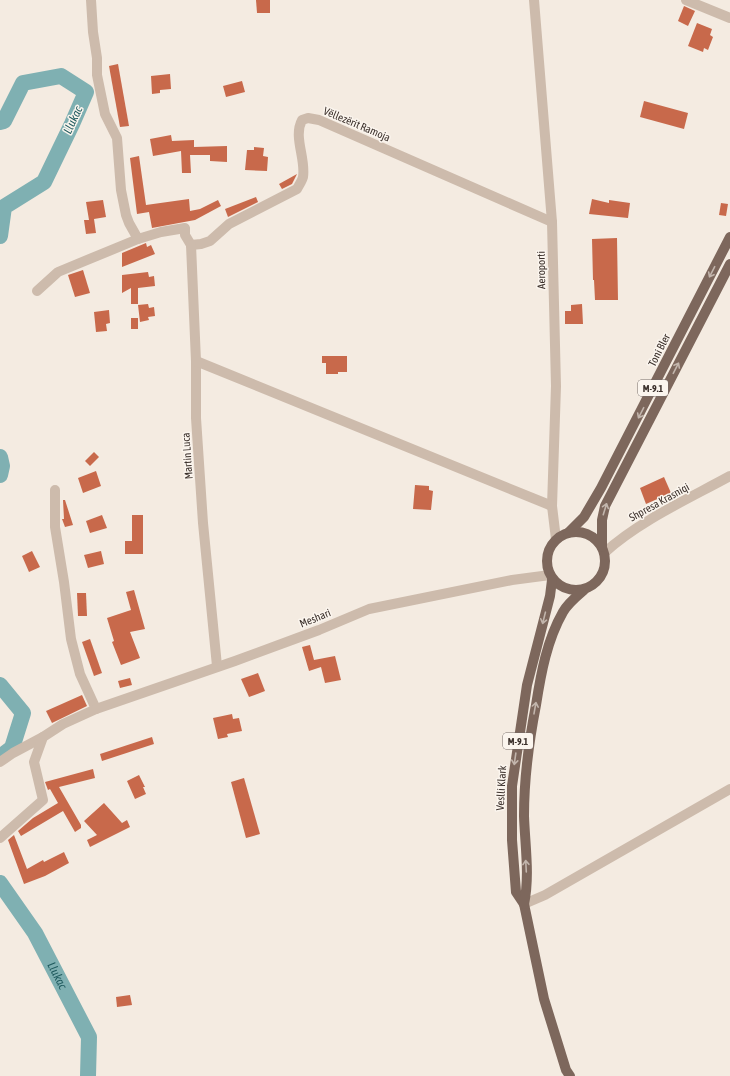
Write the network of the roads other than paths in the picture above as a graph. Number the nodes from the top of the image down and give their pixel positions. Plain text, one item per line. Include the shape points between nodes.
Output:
1 (91, 0) edge
2 (534, 0) edge
3 (686, 0) edge
4 (730, 18) edge
5 (552, 222) junction
6 (730, 237) edge
7 (138, 239) junction
8 (191, 245) junction
9 (730, 264) edge
10 (38, 291) dead end
11 (196, 362) junction
12 (730, 476) edge
13 (55, 490) dead end
14 (552, 506) junction
15 (568, 533) junction
16 (556, 539) junction
17 (603, 550) junction
18 (551, 578) junction
19 (584, 590) junction
20 (218, 666) junction
21 (96, 709) junction
22 (43, 737) junction
23 (0, 762) edge
24 (730, 789) edge
25 (0, 838) edge
26 (524, 904) junction
27 (570, 1076) edge

1 - 7 street via 97,75 105,114 117,138 121,190 126,214
2 - 5 street, Aeroporti
3 - 4 street
5 - 8 street, Vëllezërit Ramoja via 319,120 308,118 302,120 298,127 303,178 297,189 229,224 210,241
5 - 14 street, Aeroporti via 556,386
6 -> 15 main road, Toni Bler / M-9.1 via 601,488 584,517
7 - 8 street via 185,228 185,235
7 - 10 street via 58,272
8 - 11 street, Martin Luca
17 -> 9 main road, M-9.1 via 602,520 605,506
11 - 14 street
11 - 20 street, Martin Luca via 196,418 203,523
12 - 17 street, Shpresa Krasniqi via 636,528
13 - 21 street via 55,526 71,639 80,674
14 - 16 street, Aeroporti
15 - 16 main road, M-9.1
15 - 17 main road via 587,534 598,542
16 - 18 main road, M-9.1 via 547,556
17 - 19 main road, M-9.1 via 603,573 595,583
18 - 19 main road via 564,588
18 - 20 street, Meshari via 512,580 369,609
18 -> 26 main road, Veslli Klark / M-9.1 via 550,596 527,685 512,786 512,840 516,892
26 -> 19 main road, Veslli Klark / M-9.1 via 527,890 525,788 539,687 551,638 564,611
20 - 21 street, Meshari
21 - 22 street, Meshari via 63,724
22 - 23 street, Meshari
22 - 25 street via 34,762 43,800
24 - 26 street via 545,895
26 - 27 main road, Veslli Klark / M-9.1 via 544,999

